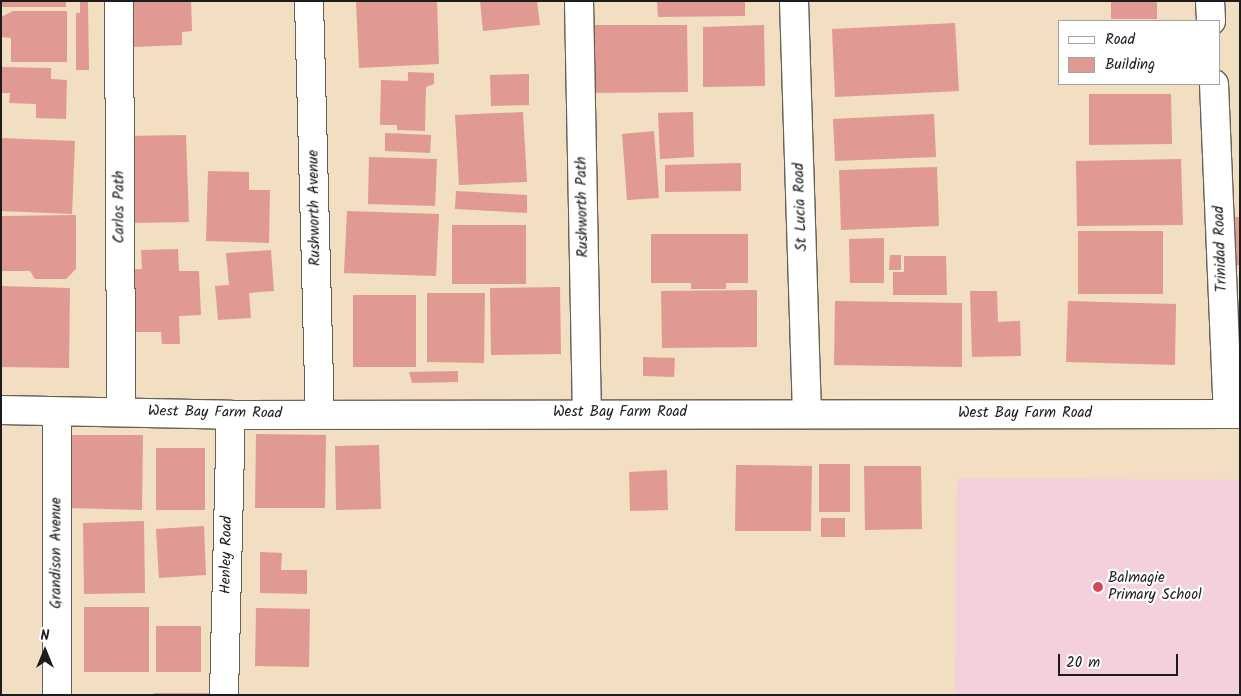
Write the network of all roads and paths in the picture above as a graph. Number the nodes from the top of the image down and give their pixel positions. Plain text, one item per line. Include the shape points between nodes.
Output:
1 (119, 1) edge
2 (309, 1) edge
3 (579, 1) edge
4 (794, 1) edge
5 (1210, 1) edge
6 (1211, 20) edge
7 (1214, 85) edge
8 (1, 410) edge
9 (57, 412) junction
10 (121, 412) junction
11 (587, 413) junction
12 (807, 413) junction
13 (320, 414) junction
14 (1234, 414) edge
15 (231, 415) junction
16 (57, 695) edge
17 (224, 695) edge

1 - 10 street, Carlos Path
2 - 13 street, Rushworth Avenue
3 - 11 street, Rushworth Path
4 - 12 street, St Lucia Road
5 - 6 street
7 - 14 street, Trinidad Road
8 - 9 street, West Bay Farm Road
9 - 10 street, West Bay Farm Road
9 - 16 street, Grandison Avenue
10 - 15 street, West Bay Farm Road
11 - 12 street, West Bay Farm Road
11 - 13 street, West Bay Farm Road
12 - 14 street, West Bay Farm Road
13 - 15 street, West Bay Farm Road
15 - 17 street, Henley Road

